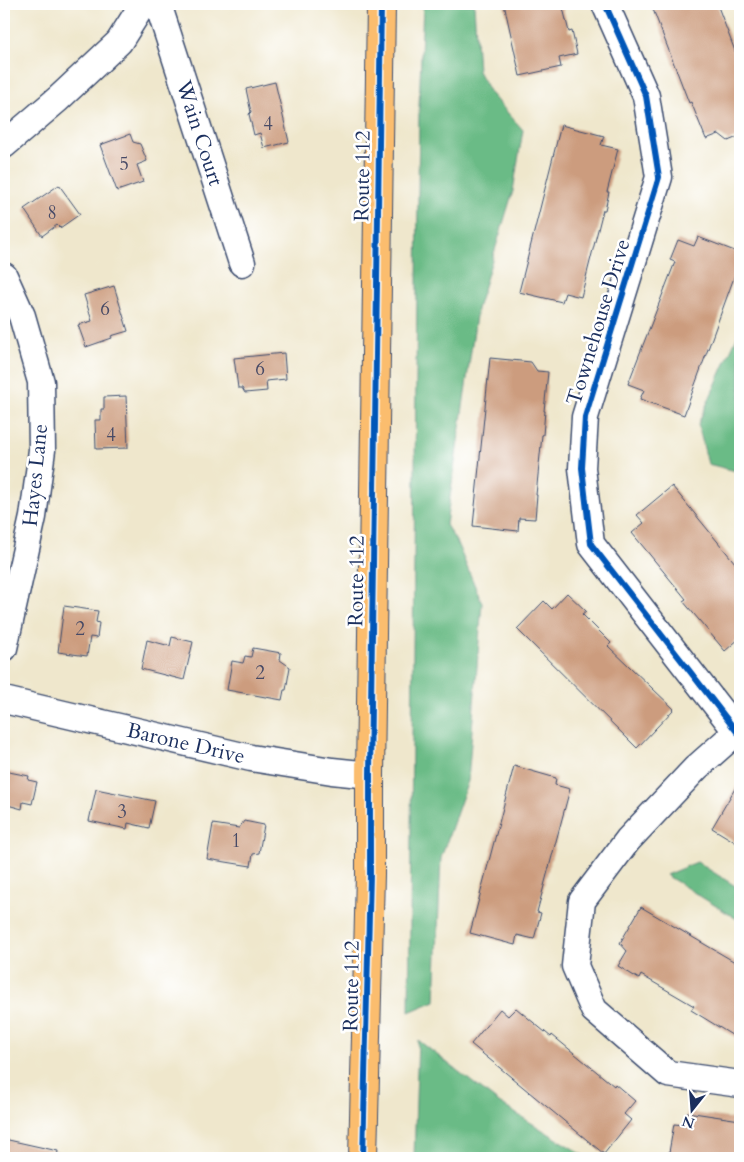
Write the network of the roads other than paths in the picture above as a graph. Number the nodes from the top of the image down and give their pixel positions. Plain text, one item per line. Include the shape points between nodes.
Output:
1 (143, 4) edge
2 (158, 4) edge
3 (381, 4) edge
4 (605, 4) edge
5 (4, 145) edge
6 (242, 263) dead end
7 (4, 276) edge
8 (4, 648) edge
9 (4, 700) edge
10 (739, 732) edge
11 (370, 775) junction
12 (740, 1084) edge
13 (363, 1158) edge

1 - 5 street via 119,42
2 - 6 street, Wain Court
3 - 11 main road, Route 112
4 - 10 street, Townehouse Drive via 646,96 660,177 585,417 582,468 591,544
7 - 8 street, Hayes Lane via 22,316 41,382 42,450 33,517
9 - 11 street, Barone Drive via 251,758
10 - 12 street, Townehouse Drive via 696,768 628,840 582,901 575,966 594,1010 668,1074
11 - 13 main road, Route 112

